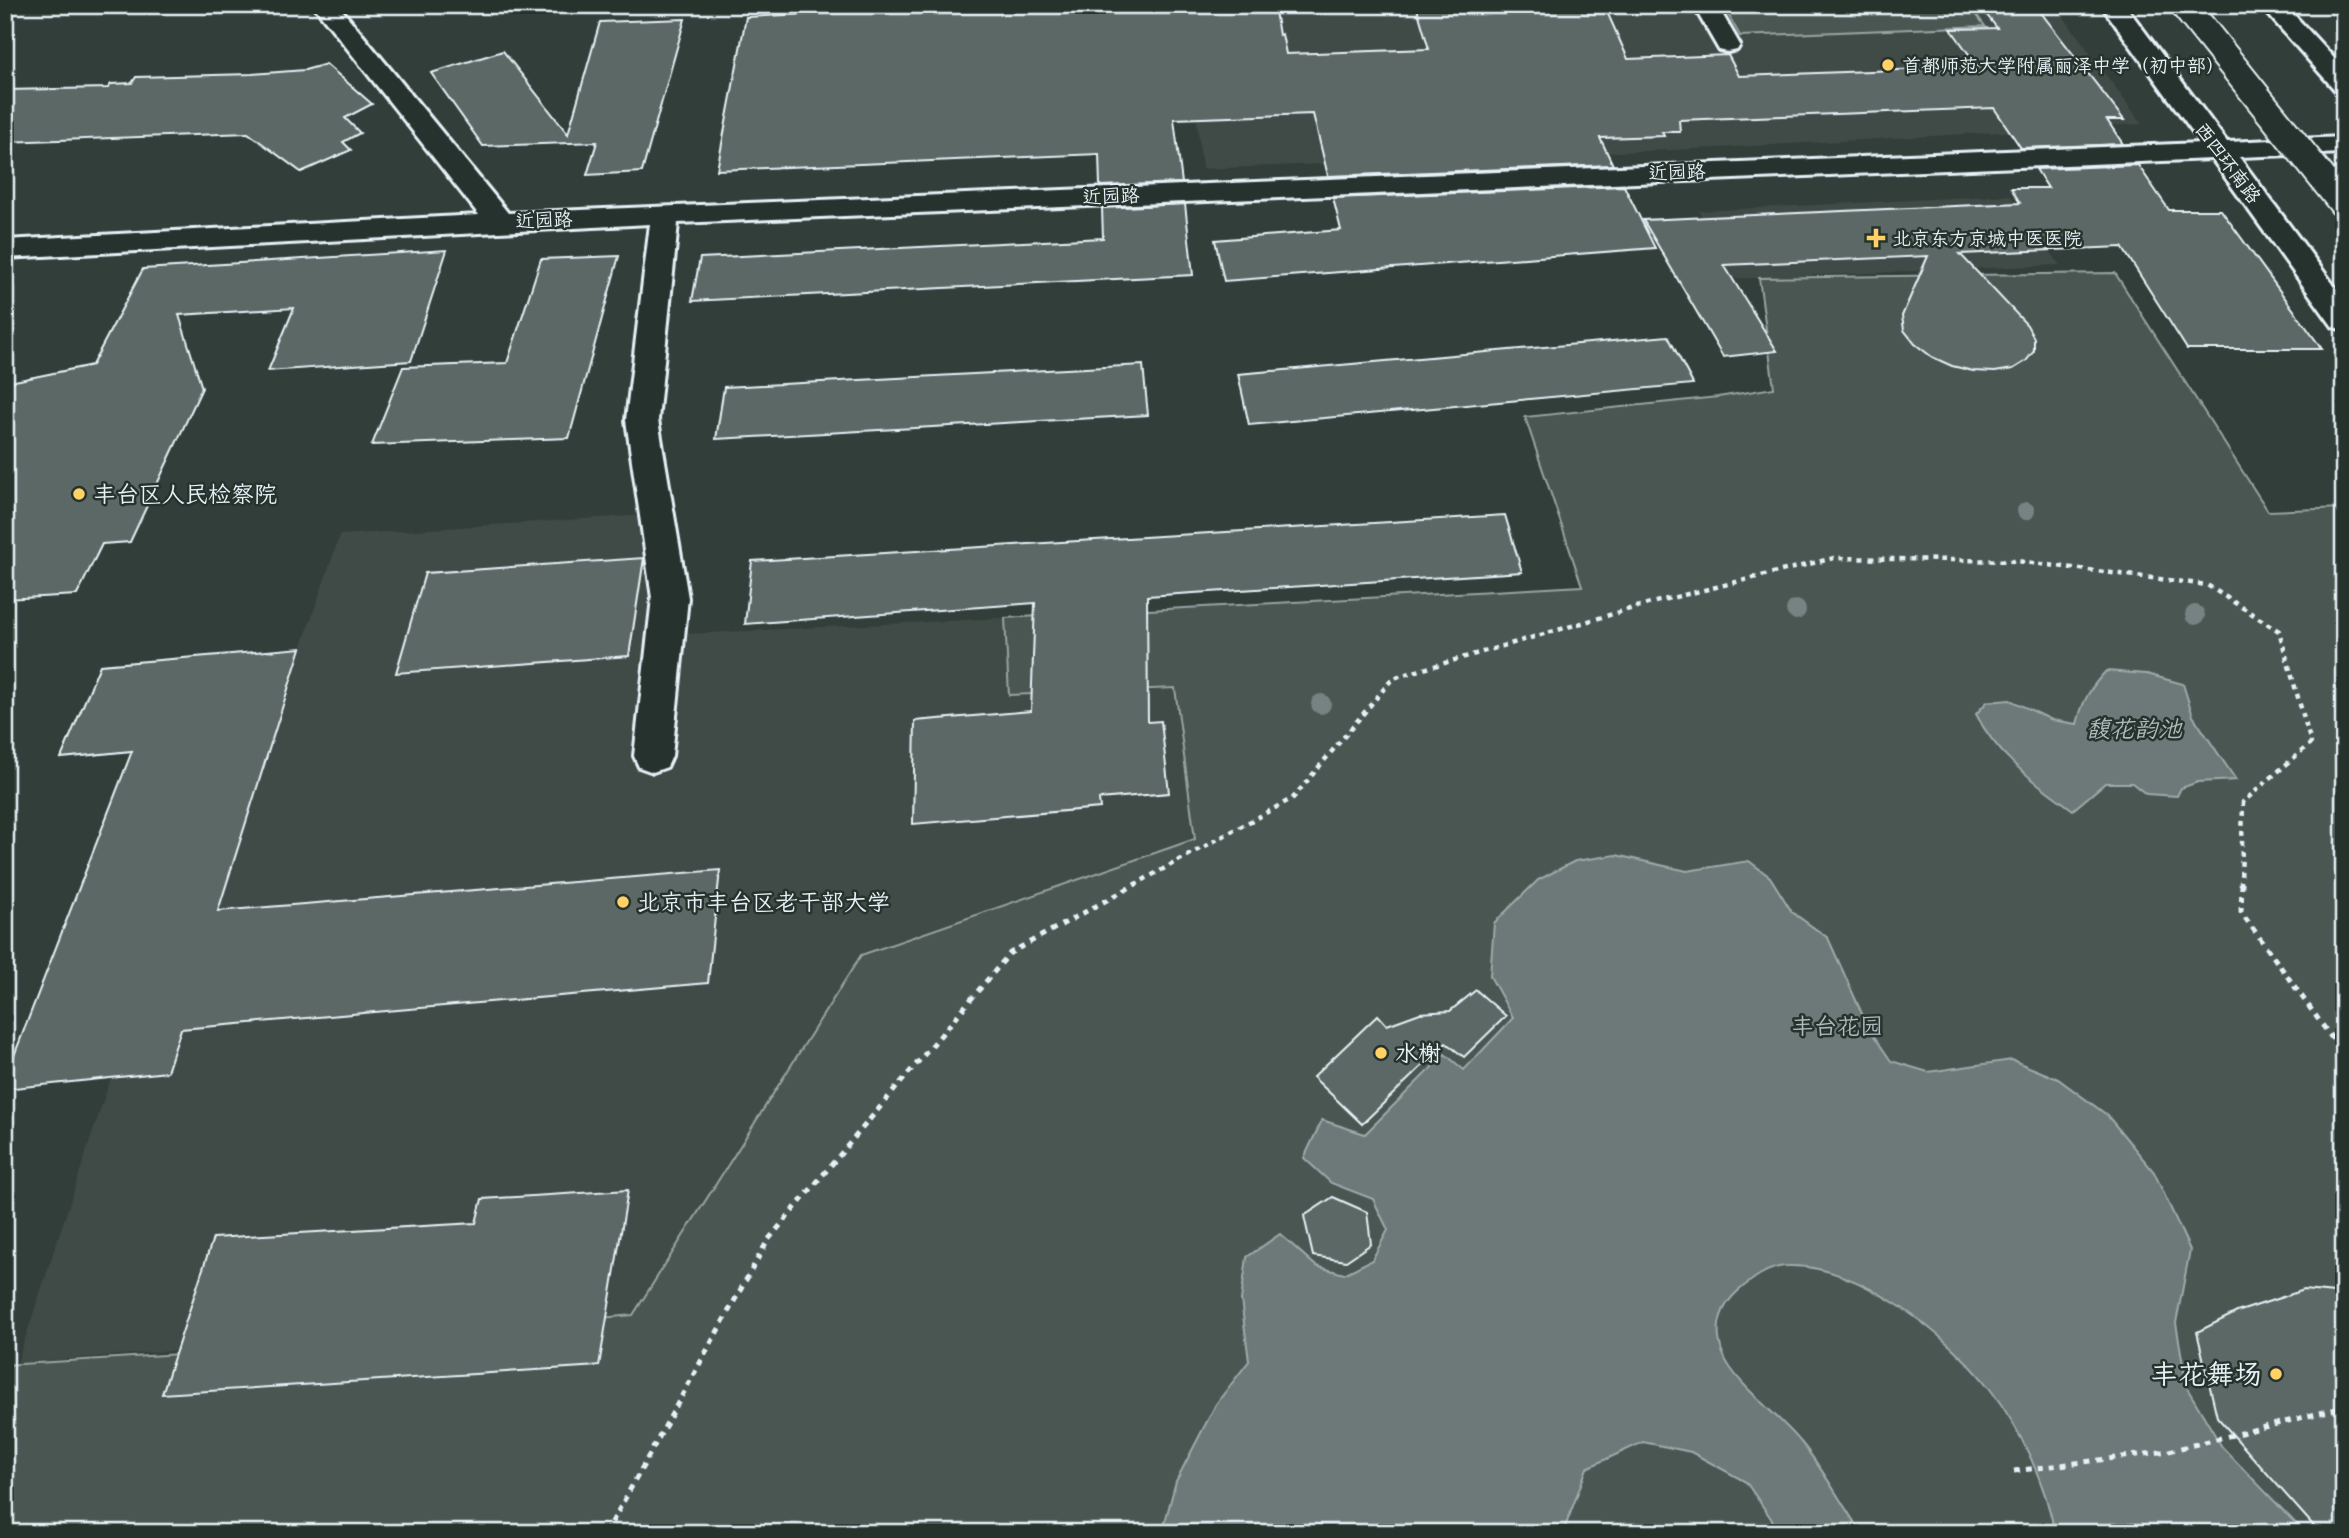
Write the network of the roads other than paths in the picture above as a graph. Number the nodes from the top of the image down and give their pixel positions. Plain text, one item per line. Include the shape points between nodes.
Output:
1 (325, 5) edge
2 (1706, 5) edge
3 (2113, 5) edge
4 (2183, 5) edge
5 (2272, 5) edge
6 (2340, 5) edge
7 (2344, 10) edge
8 (1728, 45) dead end
9 (2344, 85) edge
10 (2344, 145) edge
11 (2216, 149) junction
12 (2344, 205) edge
13 (665, 215) junction
14 (500, 222) junction
15 (5, 249) edge
16 (2344, 320) edge
17 (653, 756) dead end

1 - 14 main road
2 - 8 main road
3 - 11 main road, 西四环南路
4 - 12 main road, bridge
5 - 9 main road
6 - 7 main road
10 - 11 main road, 近园路
11 - 13 main road, 近园路
11 - 16 main road, 西四环南路
13 - 14 main road, 近园路
13 - 17 main road via 642,420 670,598
14 - 15 main road, 近园路

